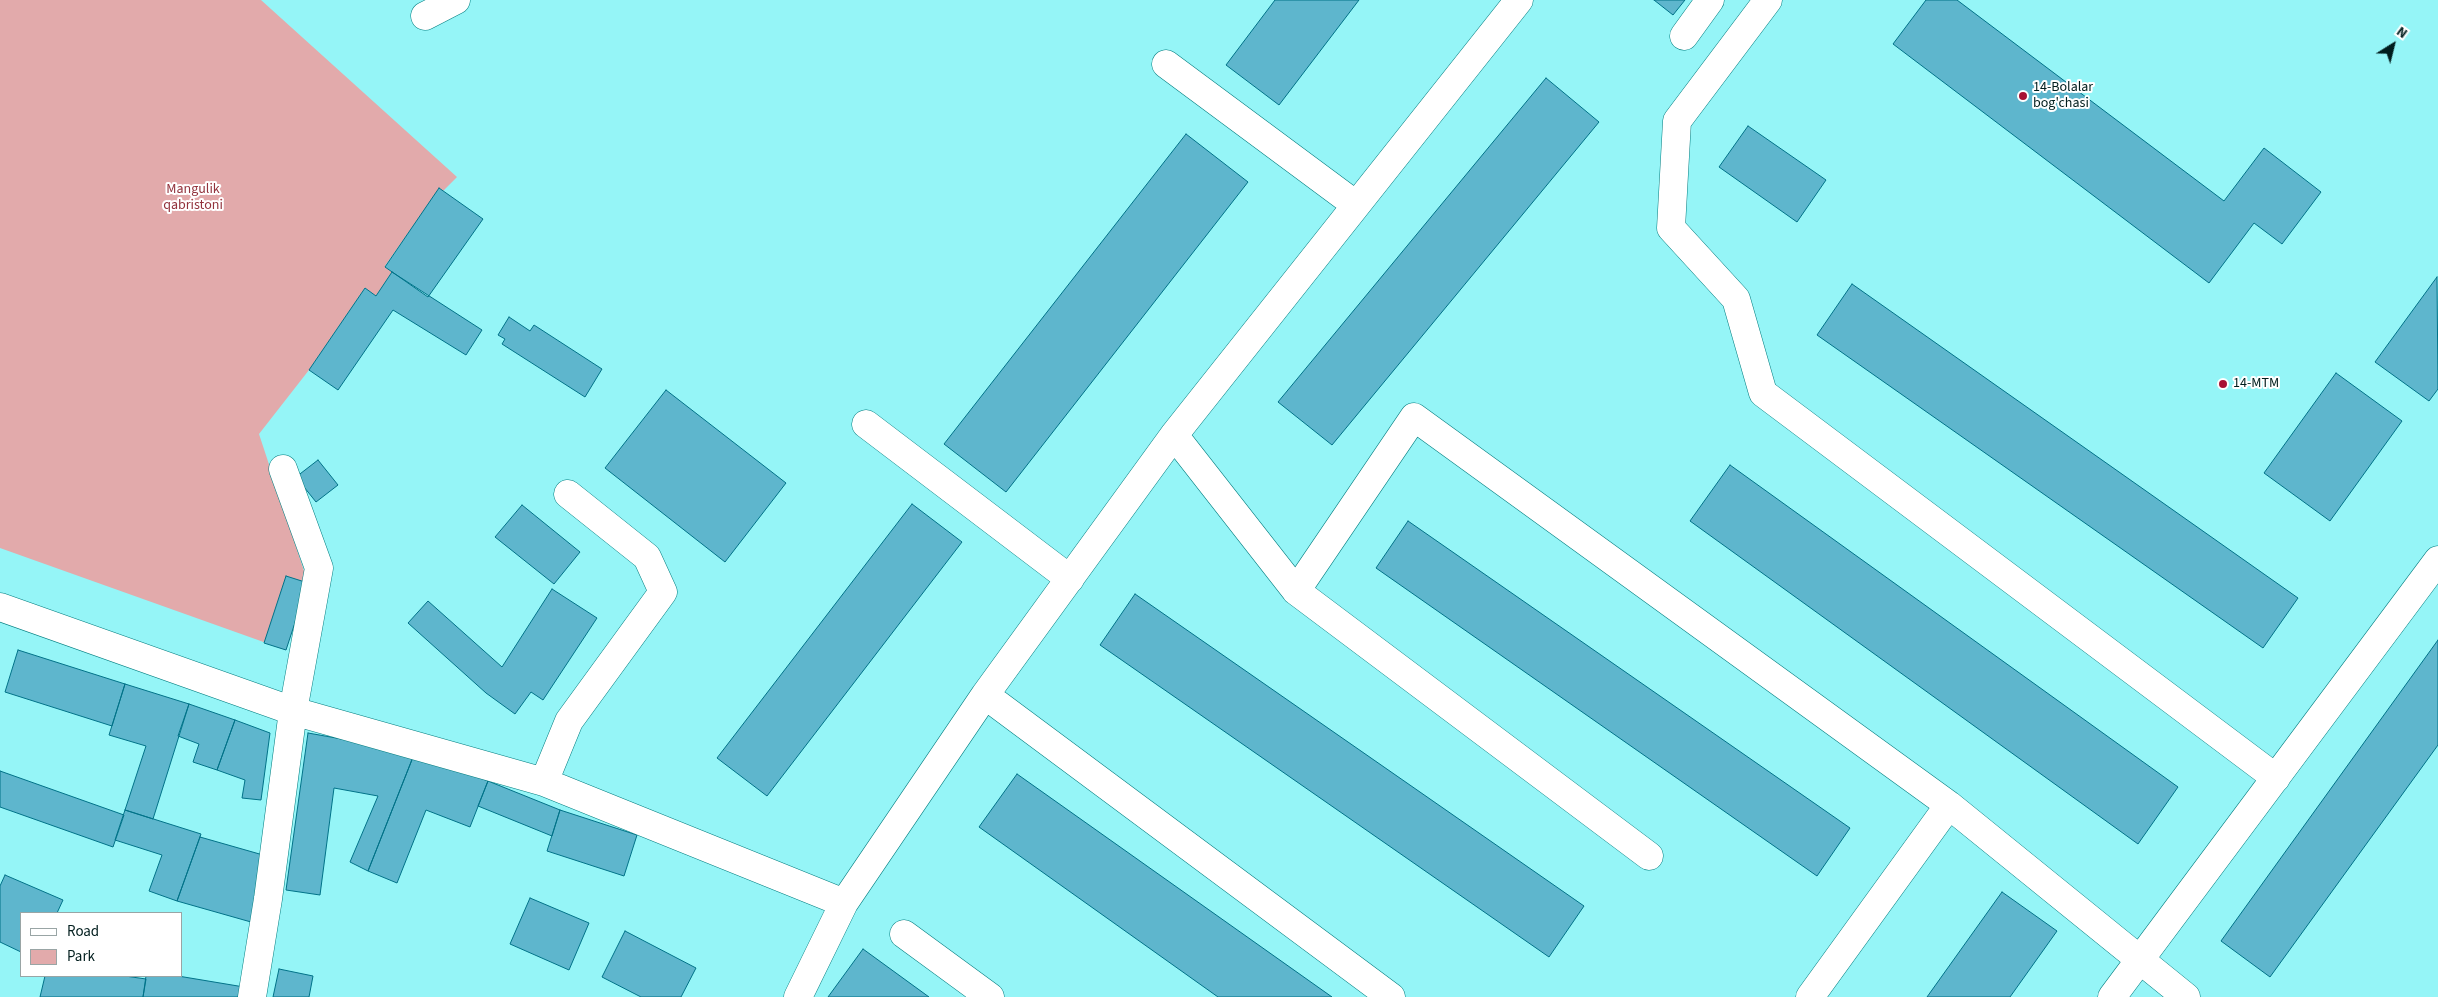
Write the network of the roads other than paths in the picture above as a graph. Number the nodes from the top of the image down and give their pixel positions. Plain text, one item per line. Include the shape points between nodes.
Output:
1 (456, 0) edge
2 (1519, 0) edge
3 (1710, 0) edge
4 (1768, 0) edge
5 (425, 16) dead end
6 (1684, 36) dead end
7 (1166, 64) dead end
8 (1356, 205) junction
9 (866, 424) dead end
10 (1174, 435) junction
11 (283, 469) dead end
12 (568, 494) dead end
13 (2438, 560) edge
14 (1070, 579) junction
15 (1296, 591) junction
16 (0, 606) edge
17 (985, 695) junction
18 (292, 711) junction
19 (2276, 778) junction
20 (544, 782) junction
21 (1949, 805) junction
22 (1649, 856) dead end
23 (844, 903) junction
24 (904, 934) dead end
25 (2141, 959) junction
26 (252, 997) edge
27 (798, 997) edge
28 (990, 997) edge
29 (1392, 997) edge
30 (1810, 997) edge
31 (2112, 997) edge
32 (2186, 997) edge

1 - 5 street
2 - 8 street
3 - 6 street
4 - 19 street via 1677,121 1671,228 1736,299 1763,393
7 - 8 street
8 - 10 street
9 - 14 street
10 - 14 street
10 - 15 street
11 - 18 street via 319,568
12 - 20 street via 647,558 663,592 569,721
13 - 19 street
14 - 17 street
15 - 21 street via 1414,417
15 - 22 street
16 - 18 street
17 - 23 street
17 - 29 street
18 - 20 street
18 - 26 street
19 - 25 street
20 - 23 street
21 - 25 street
21 - 30 street
23 - 27 street
24 - 28 street
25 - 31 street
25 - 32 street

